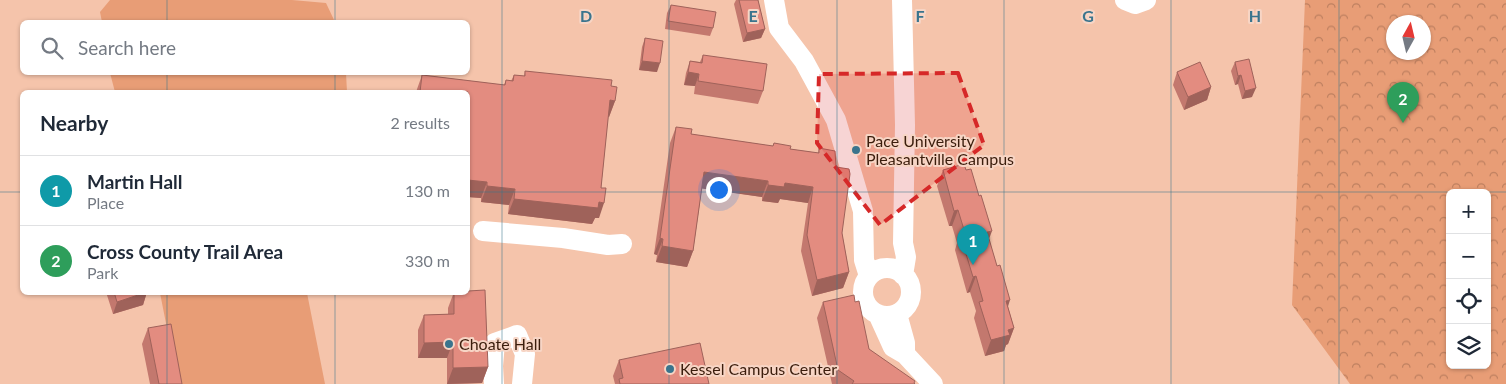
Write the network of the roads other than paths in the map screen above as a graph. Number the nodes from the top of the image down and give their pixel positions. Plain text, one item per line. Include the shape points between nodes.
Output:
1 (774, 0) edge
2 (902, 0) edge
3 (1125, 0) edge
4 (1146, 0) edge
5 (483, 231) dead end
6 (622, 244) dead end
7 (885, 272) junction
8 (888, 314) junction
9 (494, 384) edge
10 (522, 384) edge
11 (933, 384) edge

1 - 7 street via 779,28 804,61 836,120 863,211 866,247 876,256
2 - 7 street via 903,243
3 - 4 street via 1135,4
5 - 6 street via 613,246
7 - 8 street via 910,289 903,309
7 - 8 street via 863,288 868,306
8 - 11 street via 894,347
9 - 10 street via 495,343 517,335 525,354

